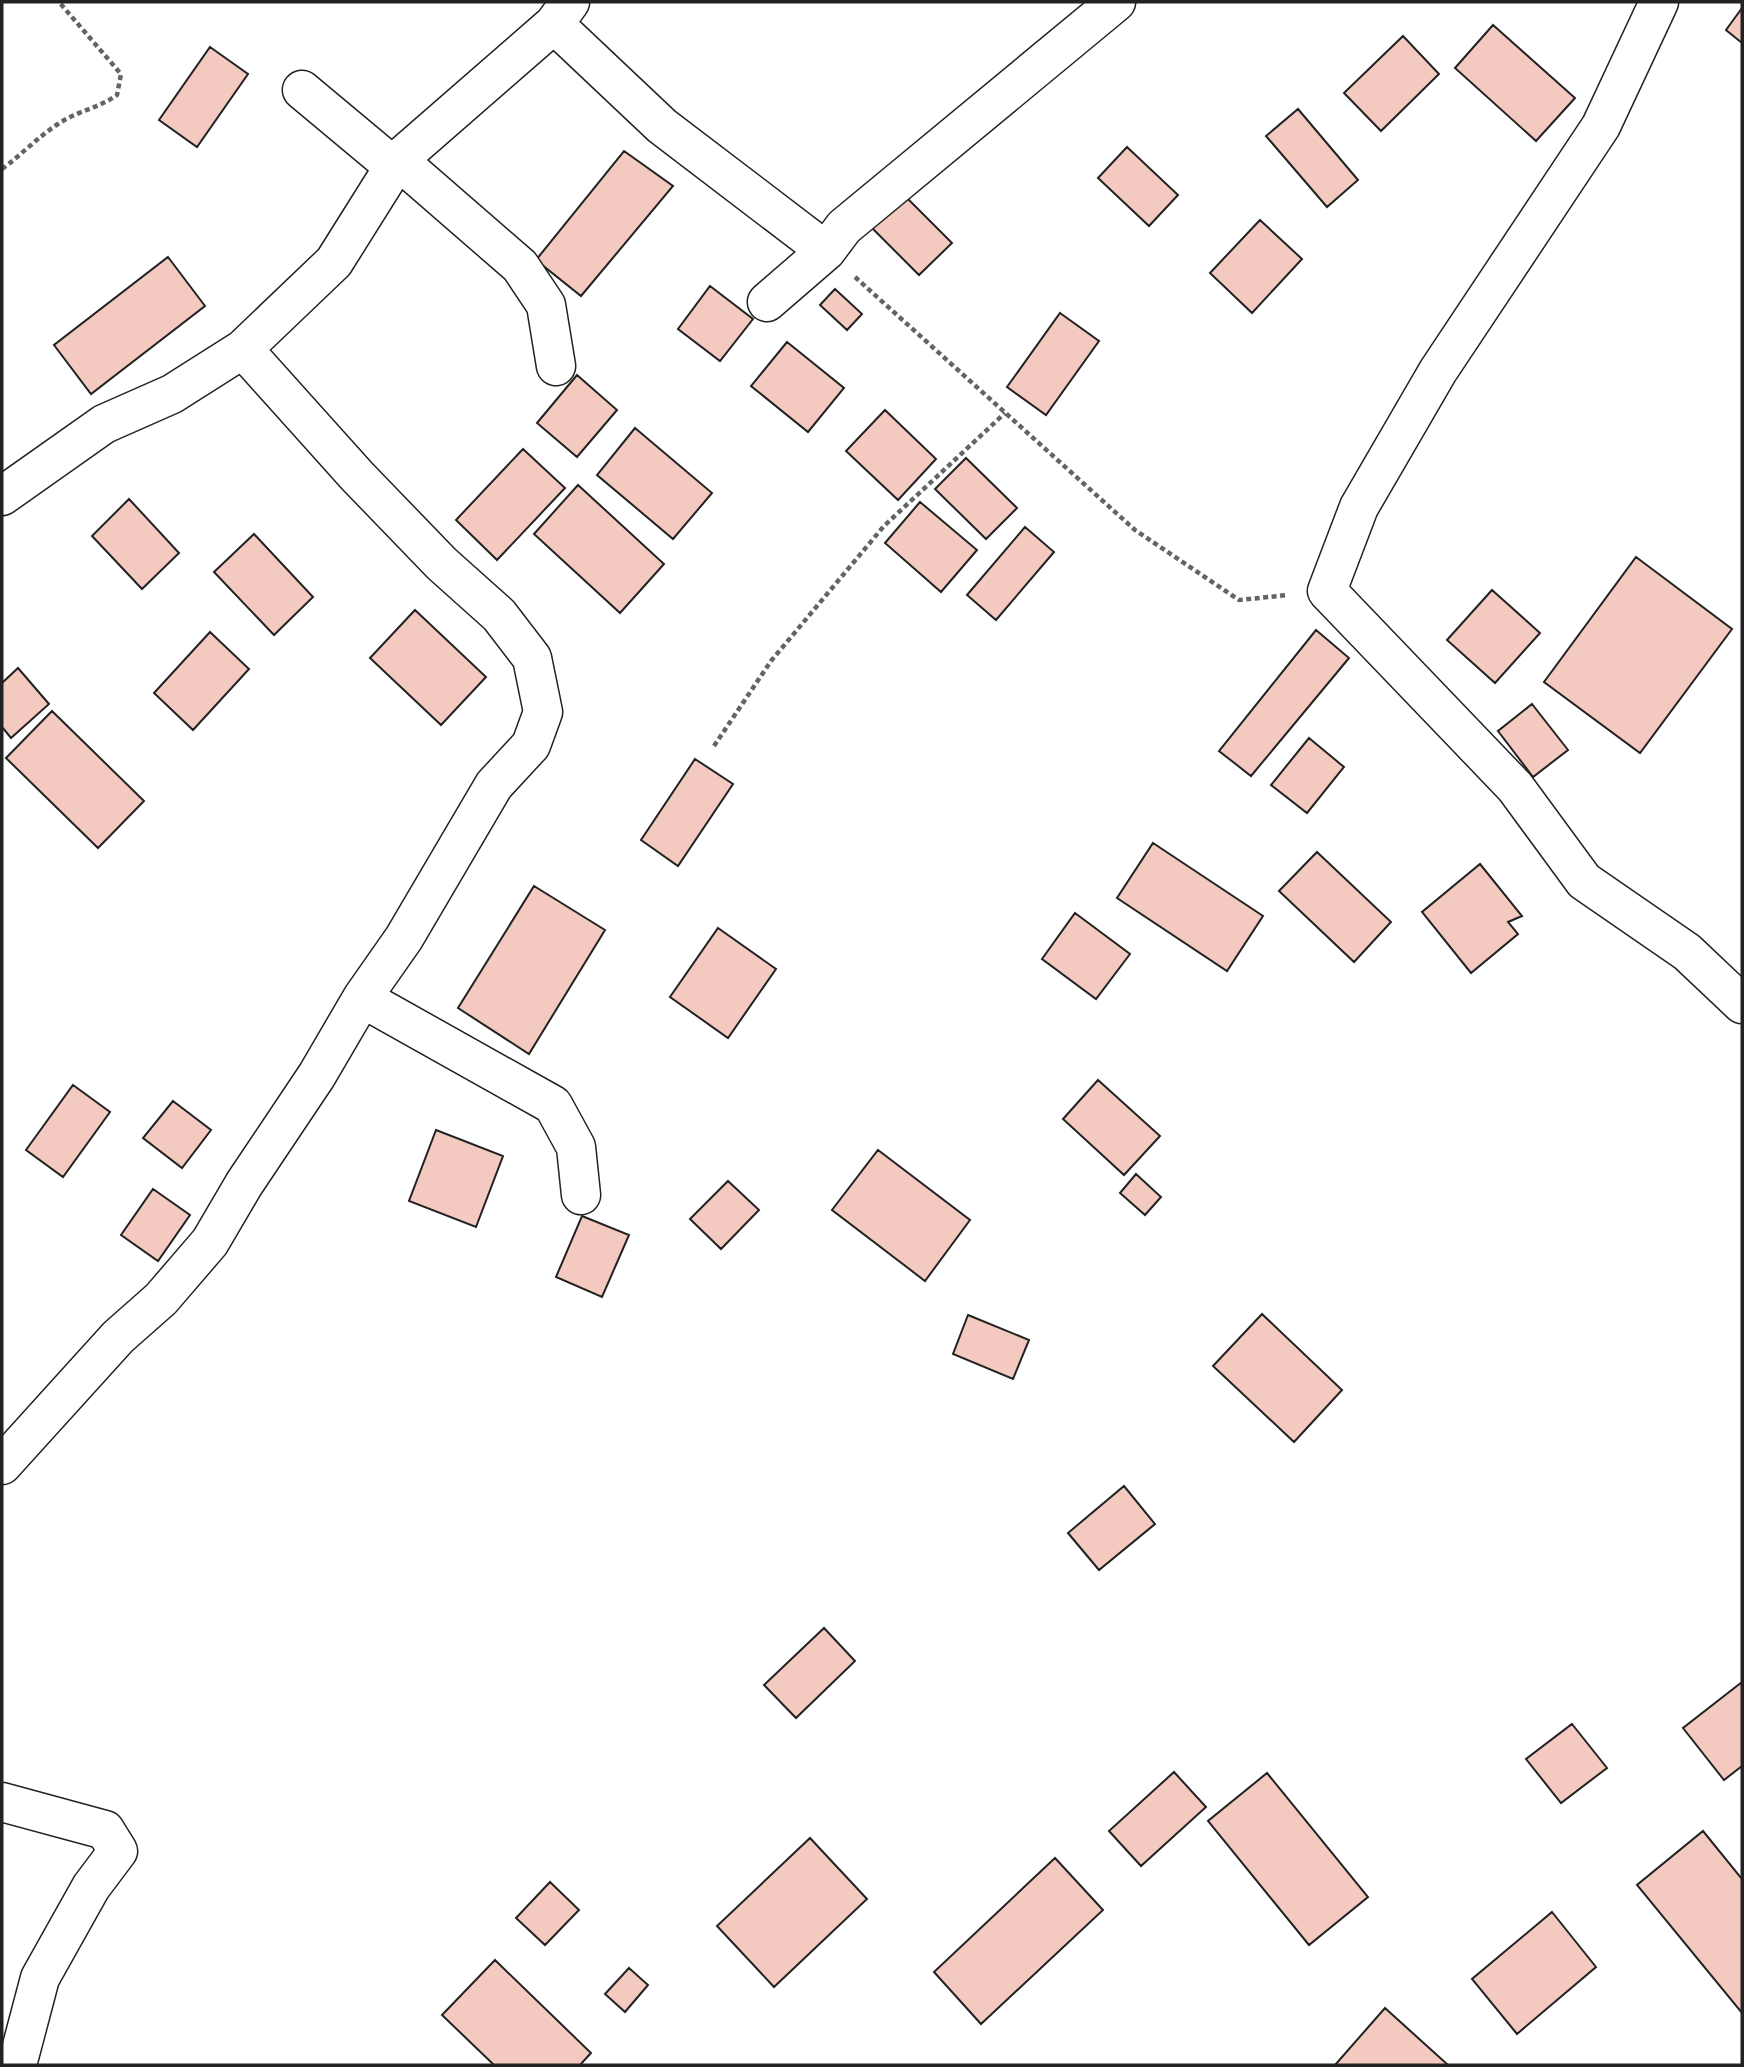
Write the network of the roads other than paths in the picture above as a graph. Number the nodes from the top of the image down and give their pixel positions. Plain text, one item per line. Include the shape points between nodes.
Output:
1 (1116, 2) edge
2 (1659, 2) edge
3 (562, 13) edge
4 (302, 90) dead end
5 (395, 163) junction
6 (826, 251) junction
7 (767, 302) dead end
8 (243, 349) junction
9 (556, 366) dead end
10 (2, 496) edge
11 (362, 998) junction
12 (1742, 1004) edge
13 (581, 1195) dead end
14 (2, 1465) edge
15 (2, 1802) edge
16 (17, 2065) edge

1 - 6 street via 844,227
2 - 12 street via 1601,126 1438,371 1359,508 1327,591 1515,787 1584,881 1687,952
3 - 5 street
3 - 6 street via 662,126
4 - 5 street
5 - 8 street via 334,262
5 - 9 street via 520,266 546,305
6 - 7 street
8 - 10 street via 172,394 104,425
8 - 11 street via 356,476 499,615 532,658 543,712 531,745 494,785 404,939
11 - 13 street via 553,1105 576,1147
11 - 14 street via 210,1242
15 - 16 street via 104,1830 118,1851 91,1887 40,1978

